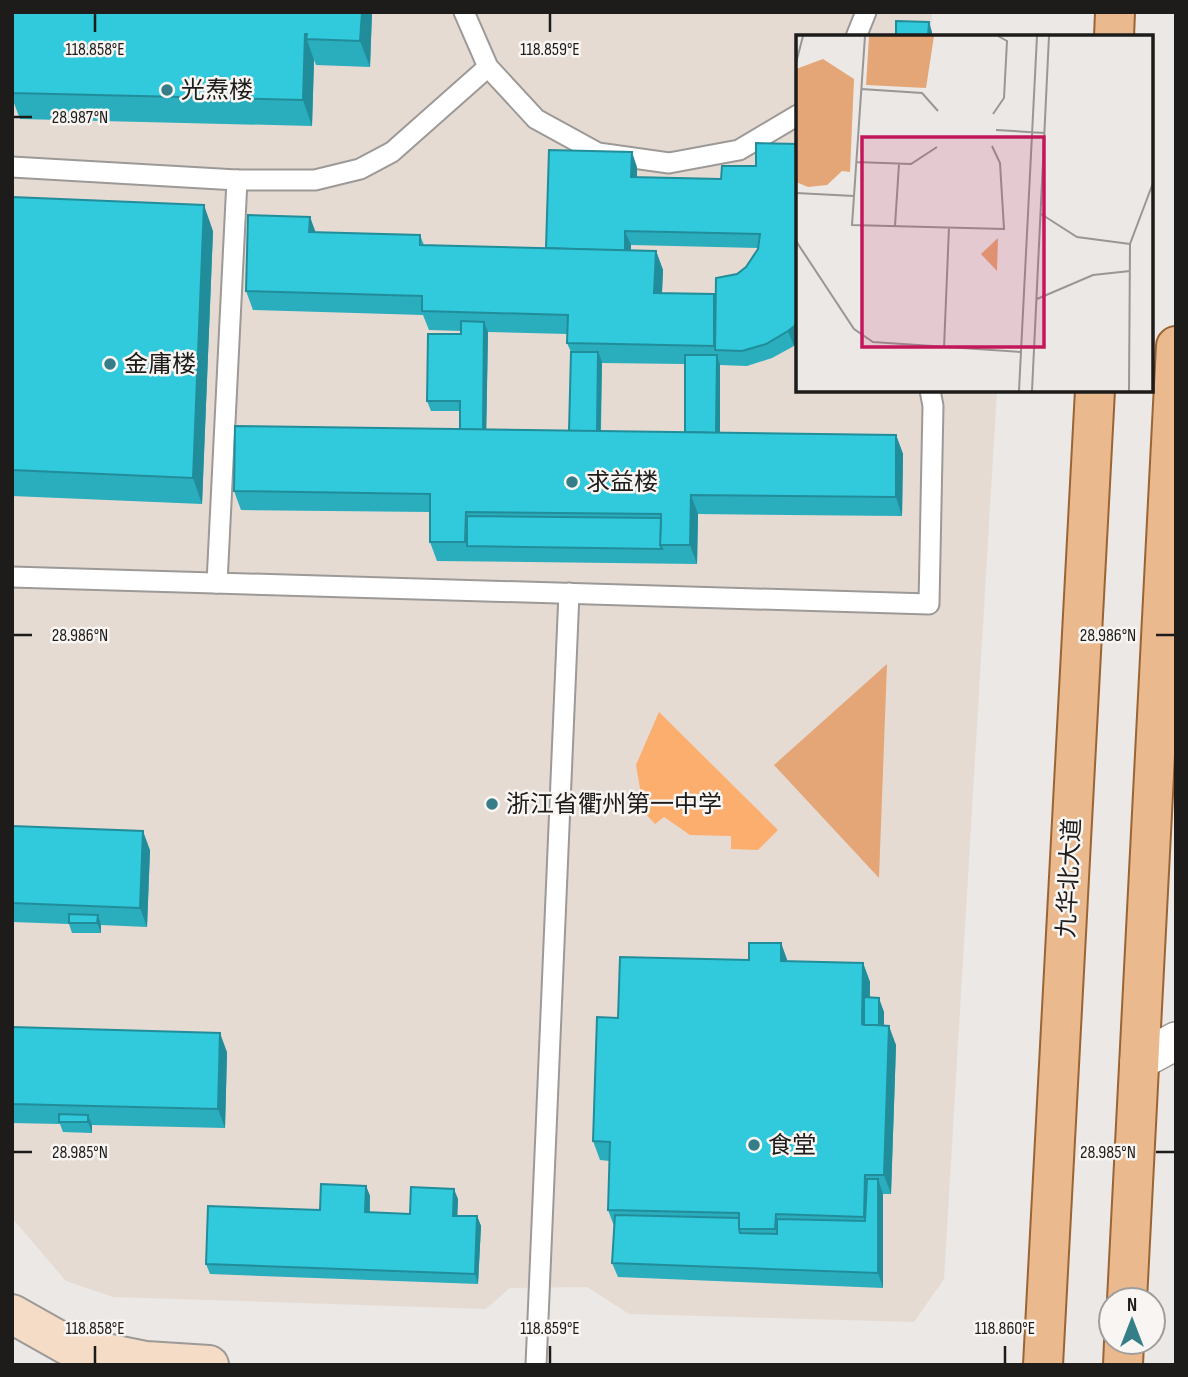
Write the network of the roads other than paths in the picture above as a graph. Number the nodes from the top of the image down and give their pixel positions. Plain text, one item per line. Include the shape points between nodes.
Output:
1 (464, 12) edge
2 (866, 12) edge
3 (1115, 12) edge
4 (857, 35) edge
5 (1114, 35) edge
6 (488, 67) junction
7 (796, 116) edge
8 (12, 167) edge
9 (237, 180) junction
10 (1176, 346) edge
11 (930, 392) edge
12 (1095, 392) edge
13 (1172, 511) edge
14 (12, 577) edge
15 (217, 583) junction
16 (569, 593) junction
17 (1176, 1041) edge
18 (1139, 1061) junction
19 (1128, 1286) edge
20 (12, 1314) edge
21 (209, 1365) edge
22 (536, 1365) edge
23 (1042, 1365) edge

1 - 6 lane
2 - 4 lane
3 - 5 main road
6 - 7 lane via 536,119 598,153 669,163 739,150
6 - 9 lane via 392,152 360,169 315,180
8 - 9 lane
9 - 15 lane
10 - 13 main road
11 - 16 lane via 929,604
12 - 23 main road, 九华北大道
13 - 18 main road
14 - 15 lane
15 - 16 lane
16 - 22 lane
17 - 18 street
18 - 19 main road
20 - 21 street via 68,1345 146,1361

